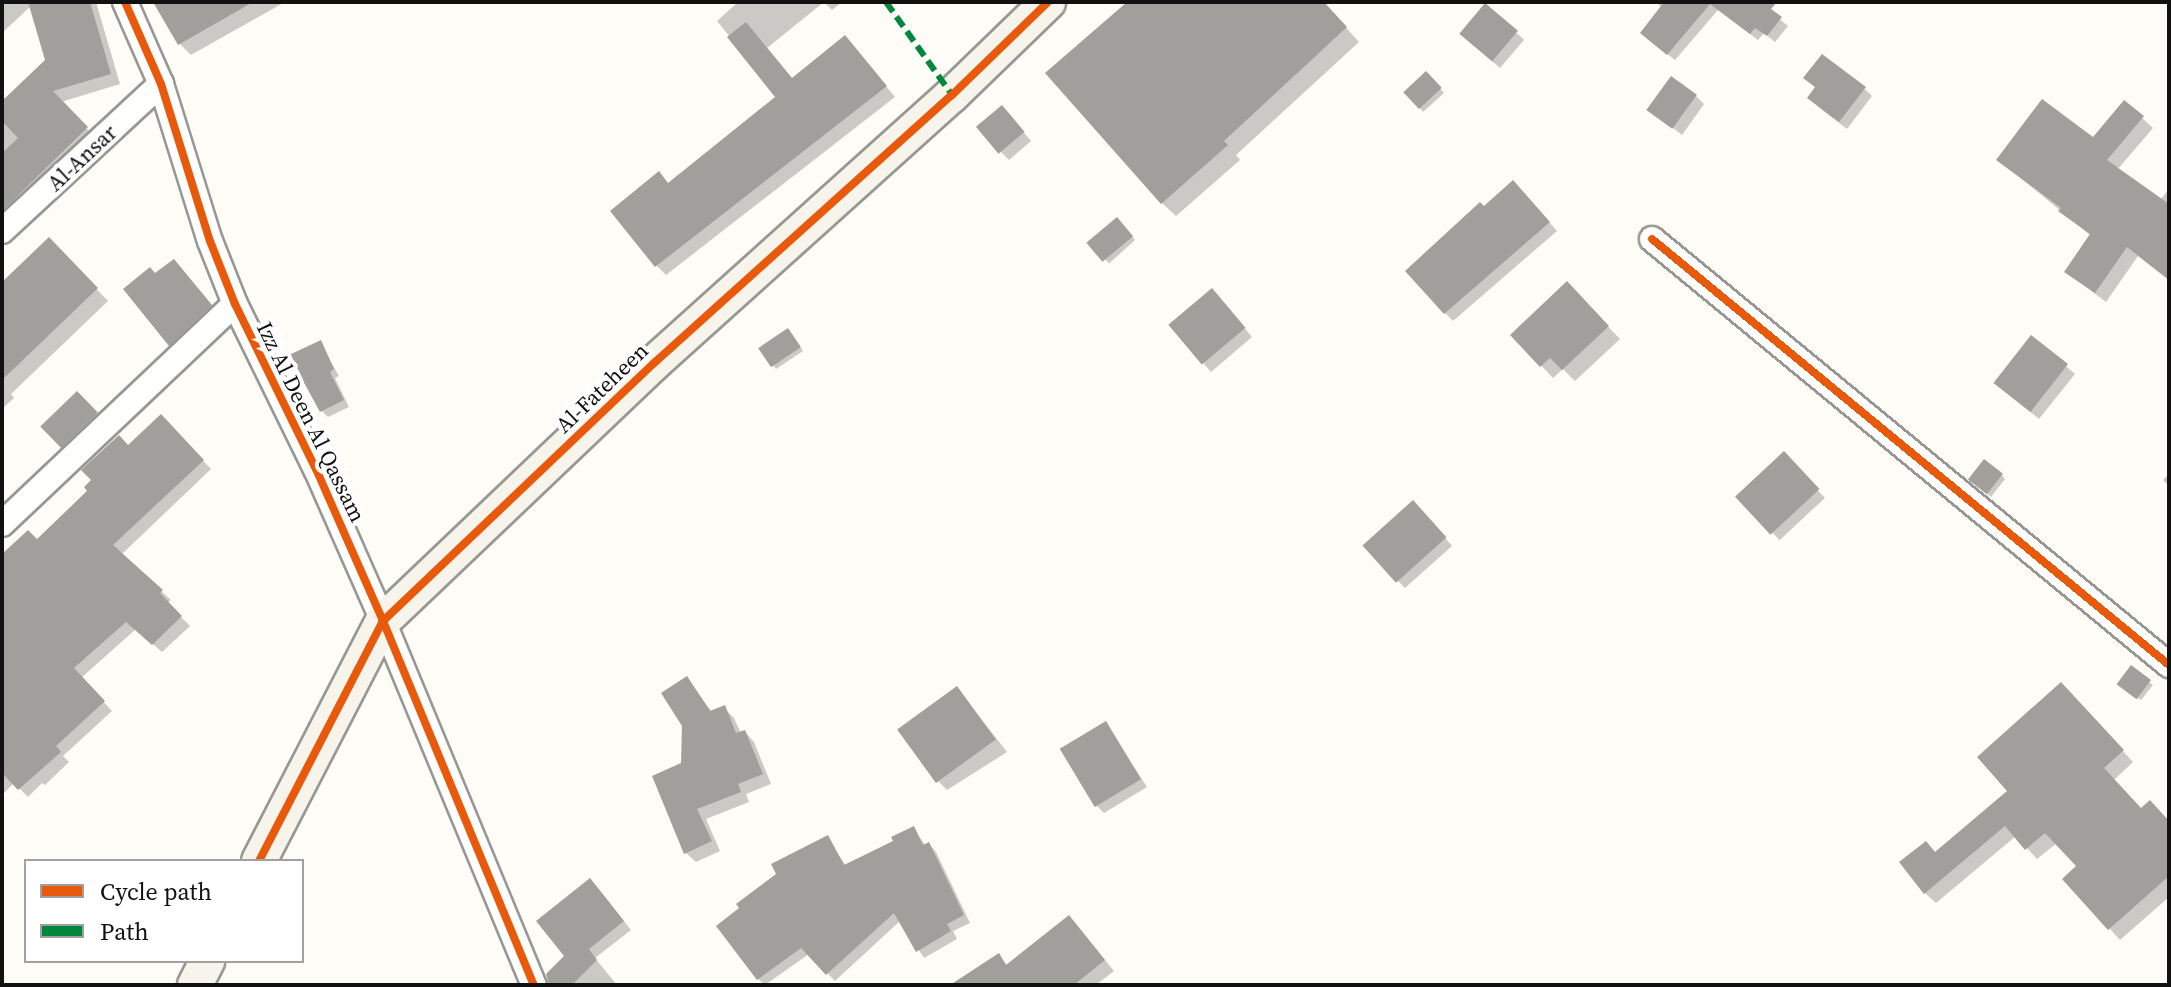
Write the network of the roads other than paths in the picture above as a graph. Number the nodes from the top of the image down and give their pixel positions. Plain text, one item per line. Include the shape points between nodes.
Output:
1 (125, 2) edge
2 (1048, 2) edge
3 (161, 84) junction
4 (2, 231) edge
5 (1652, 239) dead end
6 (235, 304) junction
7 (2, 524) edge
8 (383, 621) junction
9 (2169, 665) edge
10 (260, 859) edge
11 (206, 963) edge
12 (195, 985) edge
13 (534, 985) edge

1 - 3 street, Izz Al Deen Al Qassam
2 - 8 street, Al-Fateheen via 654,363
3 - 4 street, Al-Ansar
3 - 6 street, Izz Al Deen Al Qassam
5 - 9 street
6 - 7 street
6 - 8 street, Izz Al Deen Al Qassam
8 - 10 street, Al-Fateheen
8 - 13 street, Izz Al Deen Al Qassam
11 - 12 street

